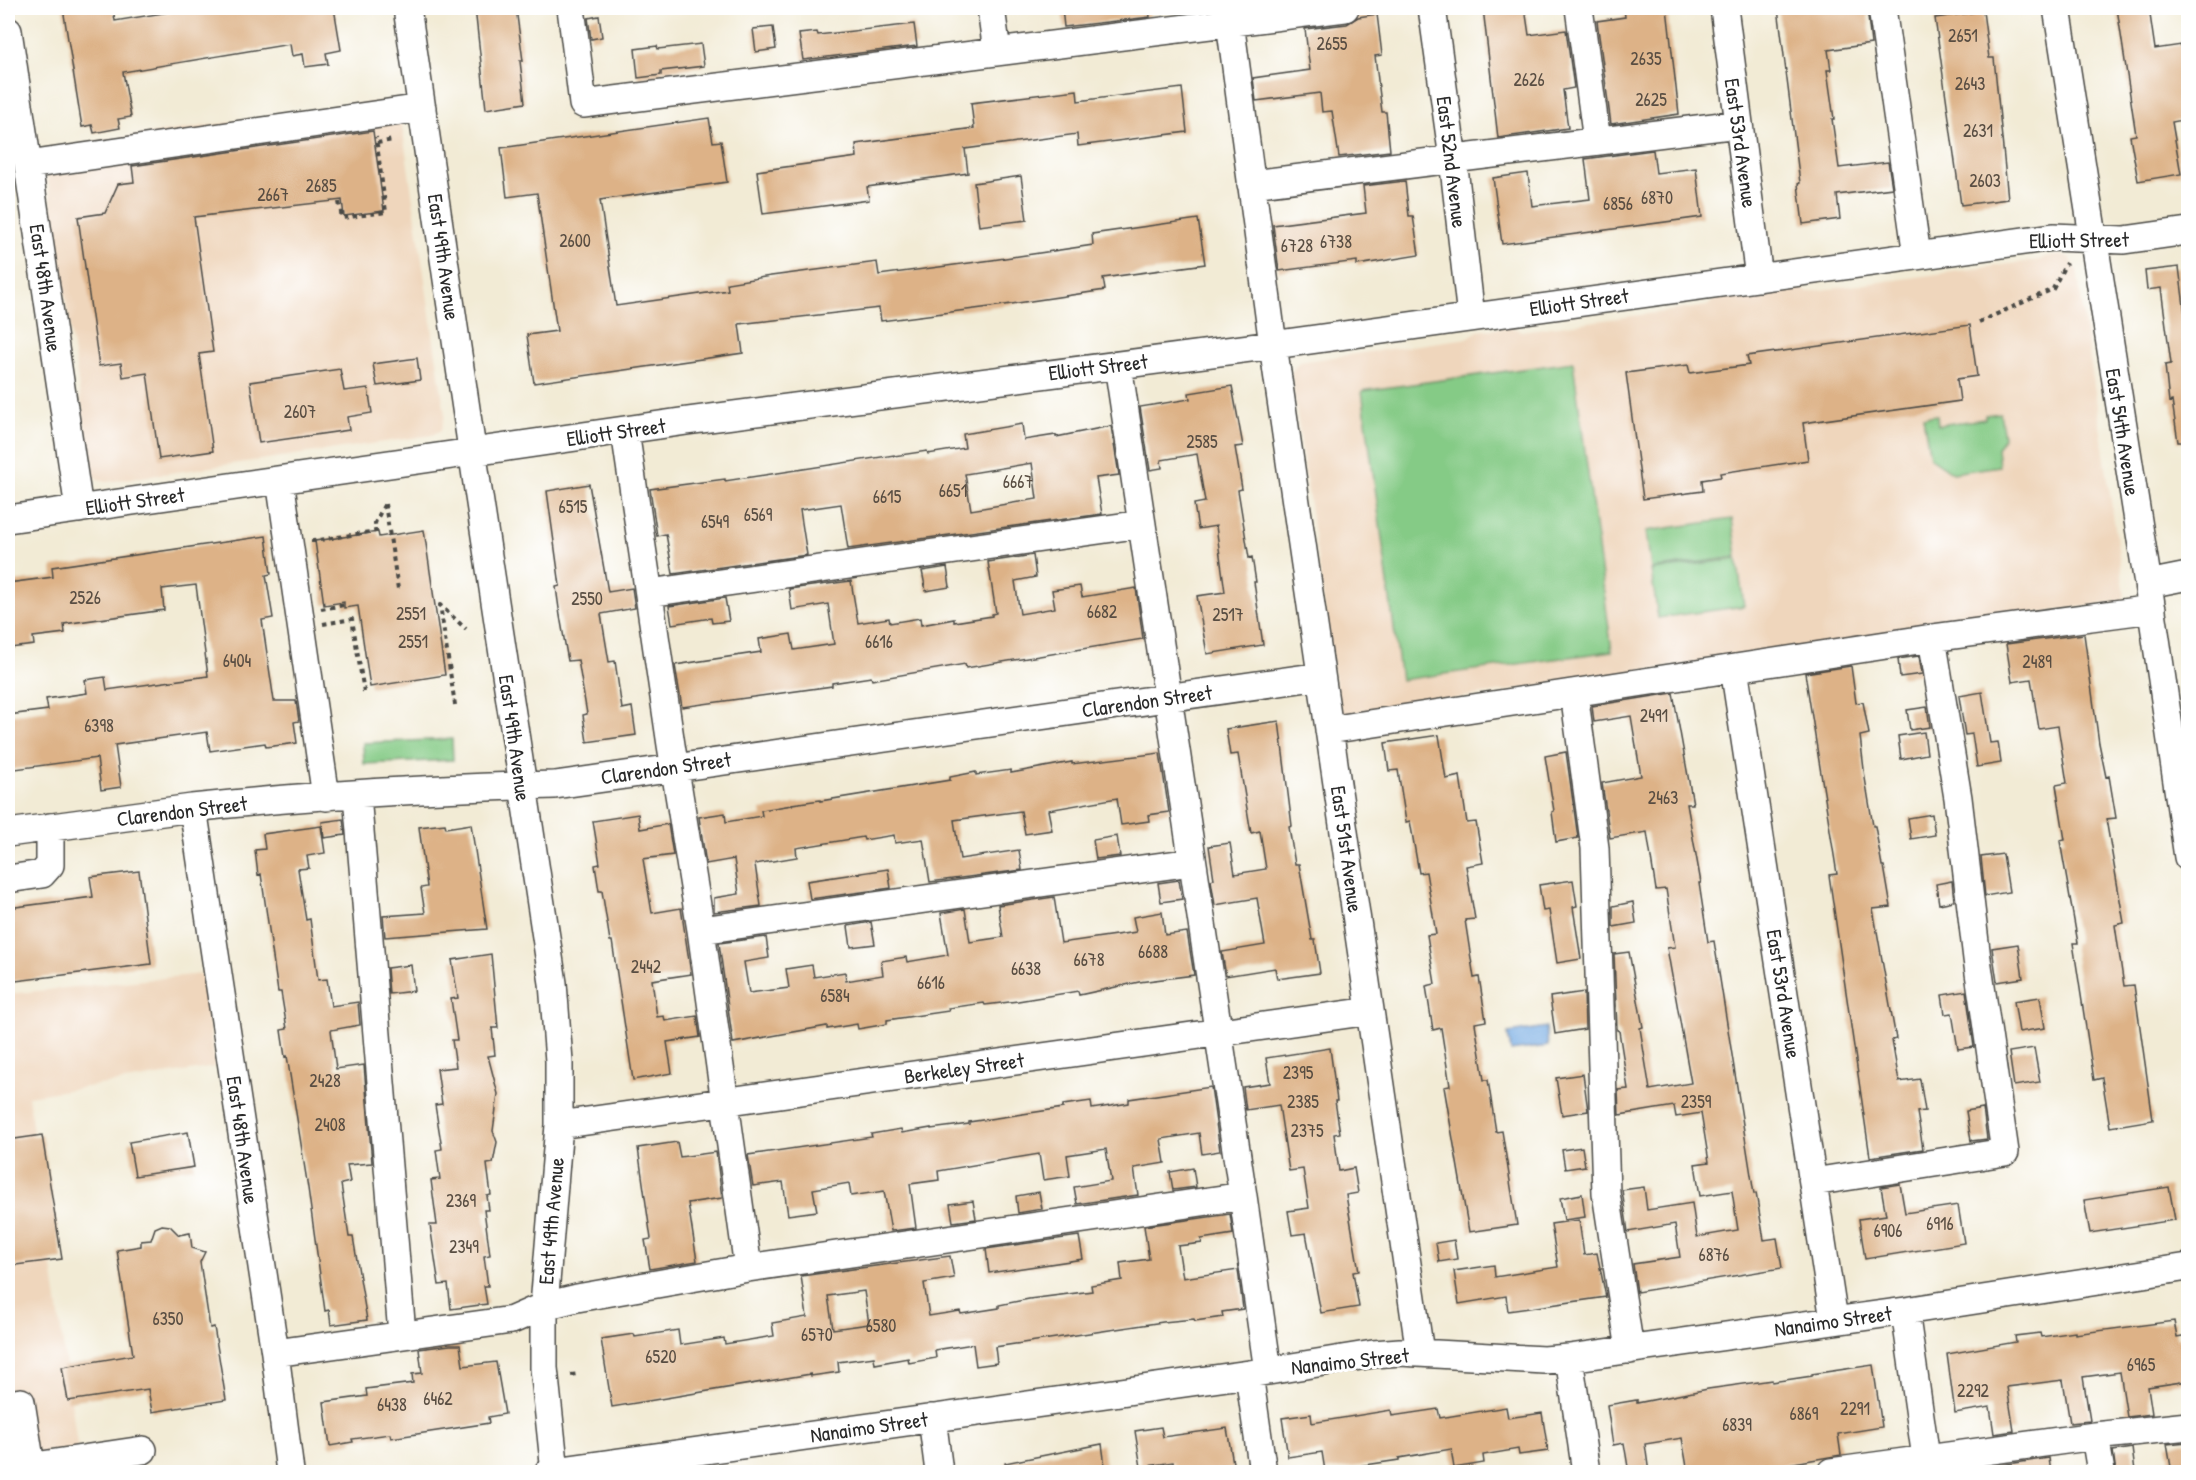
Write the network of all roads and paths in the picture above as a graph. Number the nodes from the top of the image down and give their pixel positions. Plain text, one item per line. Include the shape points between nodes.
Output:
1 (407, 8) edge
2 (571, 8) edge
3 (991, 8) edge
4 (1345, 8) edge
5 (1431, 8) edge
6 (1579, 8) edge
7 (1724, 8) edge
8 (1882, 8) edge
9 (2056, 8) edge
10 (1230, 22) junction
11 (8, 31) edge
12 (997, 52) junction
13 (422, 108) junction
14 (1738, 124) junction
15 (376, 134) dead end
16 (393, 140) dead end
17 (1598, 141) junction
18 (377, 143) junction
19 (1453, 159) junction
20 (28, 165) junction
21 (1251, 184) junction
22 (339, 202) dead end
23 (2188, 231) edge
24 (2093, 238) junction
25 (1917, 256) junction
26 (2066, 263) dead end
27 (1759, 278) junction
28 (1471, 317) junction
29 (1979, 322) dead end
30 (1273, 345) junction
31 (1118, 365) junction
32 (625, 430) junction
33 (472, 453) junction
34 (280, 480) junction
35 (79, 509) junction
36 (8, 519) edge
37 (1142, 524) junction
38 (314, 552) dead end
39 (2188, 576) edge
40 (398, 589) dead end
41 (649, 593) junction
42 (2150, 596) junction
43 (321, 597) dead end
44 (323, 609) dead end
45 (338, 622) dead end
46 (466, 629) dead end
47 (1932, 638) junction
48 (1734, 668) junction
49 (1321, 676) junction
50 (364, 692) dead end
51 (1574, 693) junction
52 (1167, 698) junction
53 (455, 705) dead end
54 (1329, 730) junction
55 (674, 766) junction
56 (522, 786) junction
57 (357, 795) junction
58 (326, 797) junction
59 (193, 808) junction
60 (50, 827) junction
61 (8, 833) edge
62 (2188, 857) edge
63 (1192, 862) junction
64 (8, 879) edge
65 (701, 930) junction
66 (1370, 1011) junction
67 (1218, 1033) junction
68 (725, 1102) junction
69 (559, 1125) junction
70 (1813, 1182) junction
71 (1243, 1196) junction
72 (2188, 1267) edge
73 (748, 1268) junction
74 (544, 1306) junction
75 (1905, 1311) junction
76 (1834, 1320) junction
77 (402, 1334) junction
78 (1630, 1350) junction
79 (275, 1353) junction
80 (1420, 1353) junction
81 (1569, 1358) junction
82 (1258, 1372) junction
83 (578, 1374) dead end
84 (571, 1375) dead end
85 (8, 1404) edge
86 (932, 1418) junction
87 (2188, 1426) edge
88 (2096, 1436) junction
89 (143, 1450) dead end
90 (1927, 1466) edge
91 (24, 1470) edge
92 (553, 1472) edge
93 (290, 1473) edge
94 (939, 1473) edge
95 (1263, 1473) edge
96 (1586, 1473) edge
97 (1831, 1473) edge
98 (2101, 1473) edge

1 - 13 street, East 49th Avenue
2 - 12 street via 584,104
3 - 12 street
4 - 10 street
5 - 19 street, East 52nd Avenue
6 - 17 street
7 - 14 street, East 53rd Avenue
8 - 25 street
9 - 24 street, East 54th Avenue
10 - 12 street
10 - 21 street, East 51st Avenue
11 - 20 street, East 48th Avenue
13 - 20 street
13 - 33 street, East 49th Avenue
14 - 17 street
14 - 27 street, East 53rd Avenue
15 - 18 path
16 - 18 path
17 - 19 street
18 - 22 path via 386,212 342,218
19 - 21 street
19 - 28 street, East 52nd Avenue
20 - 35 street, East 48th Avenue
21 - 30 street, East 51st Avenue
23 - 24 street, Elliott Street via 2132,240
24 - 25 street, Elliott Street via 2053,237
24 - 42 street, East 54th Avenue
25 - 27 street, Elliott Street
26 - 29 path via 2053,289
27 - 28 street, Elliott Street
28 - 30 street, Elliott Street
30 - 31 street, Elliott Street
30 - 49 street, East 51st Avenue
31 - 32 street, Elliott Street
31 - 37 street
32 - 33 street, Elliott Street
32 - 41 street
33 - 34 street, Elliott Street
33 - 56 street, East 49th Avenue
34 - 35 street, Elliott Street
34 - 58 street
35 - 36 street, Elliott Street
37 - 41 street
37 - 52 street
38 - 40 path via 313,541 376,531 375,523 385,503
39 - 42 street
41 - 55 street
42 - 47 street
42 - 62 street, East 54th Avenue
43 - 44 path
45 - 50 path via 352,619
46 - 53 path via 440,605
47 - 48 street
47 - 70 street via 1958,798 2005,1152
48 - 51 street
48 - 70 street, East 53rd Avenue
49 - 52 street, Clarendon Street
49 - 54 street, East 51st Avenue
51 - 54 street
51 - 78 street via 1595,849 1606,1193
52 - 55 street, Clarendon Street
52 - 63 street
54 - 66 street, East 51st Avenue
55 - 56 street, Clarendon Street
55 - 65 street
56 - 57 street, Clarendon Street
56 - 69 street, East 49th Avenue via 553,983
57 - 58 street, Clarendon Street
57 - 77 street
58 - 59 street, Clarendon Street
59 - 60 street, Clarendon Street
59 - 79 street, East 48th Avenue
60 - 61 street, Clarendon Street
60 - 64 street via 50,866 42,874
63 - 65 street
63 - 67 street
65 - 68 street
66 - 67 street, Berkeley Street
66 - 80 street, East 51st Avenue
67 - 68 street, Berkeley Street
67 - 71 street
68 - 69 street, Berkeley Street
68 - 73 street
69 - 74 street, East 49th Avenue
70 - 76 street, East 53rd Avenue
71 - 73 street
71 - 82 street
72 - 75 street, Nanaimo Street
73 - 74 street
74 - 77 street via 512,1320
74 - 92 street, East 49th Avenue via 544,1368
75 - 76 street, Nanaimo Street
75 - 90 street
76 - 78 street, Nanaimo Street
77 - 79 street
78 - 81 street, Nanaimo Street
79 - 93 street, East 48th Avenue
80 - 81 street, Nanaimo Street
80 - 82 street, Nanaimo Street via 1373,1354
81 - 96 street
82 - 86 street, Nanaimo Street
82 - 95 street
83 - 84 path
85 - 91 street via 21,1402
86 - 92 street, Nanaimo Street
86 - 94 street
87 - 88 street
88 - 90 street
88 - 98 street
89 - 91 street
90 - 97 street

